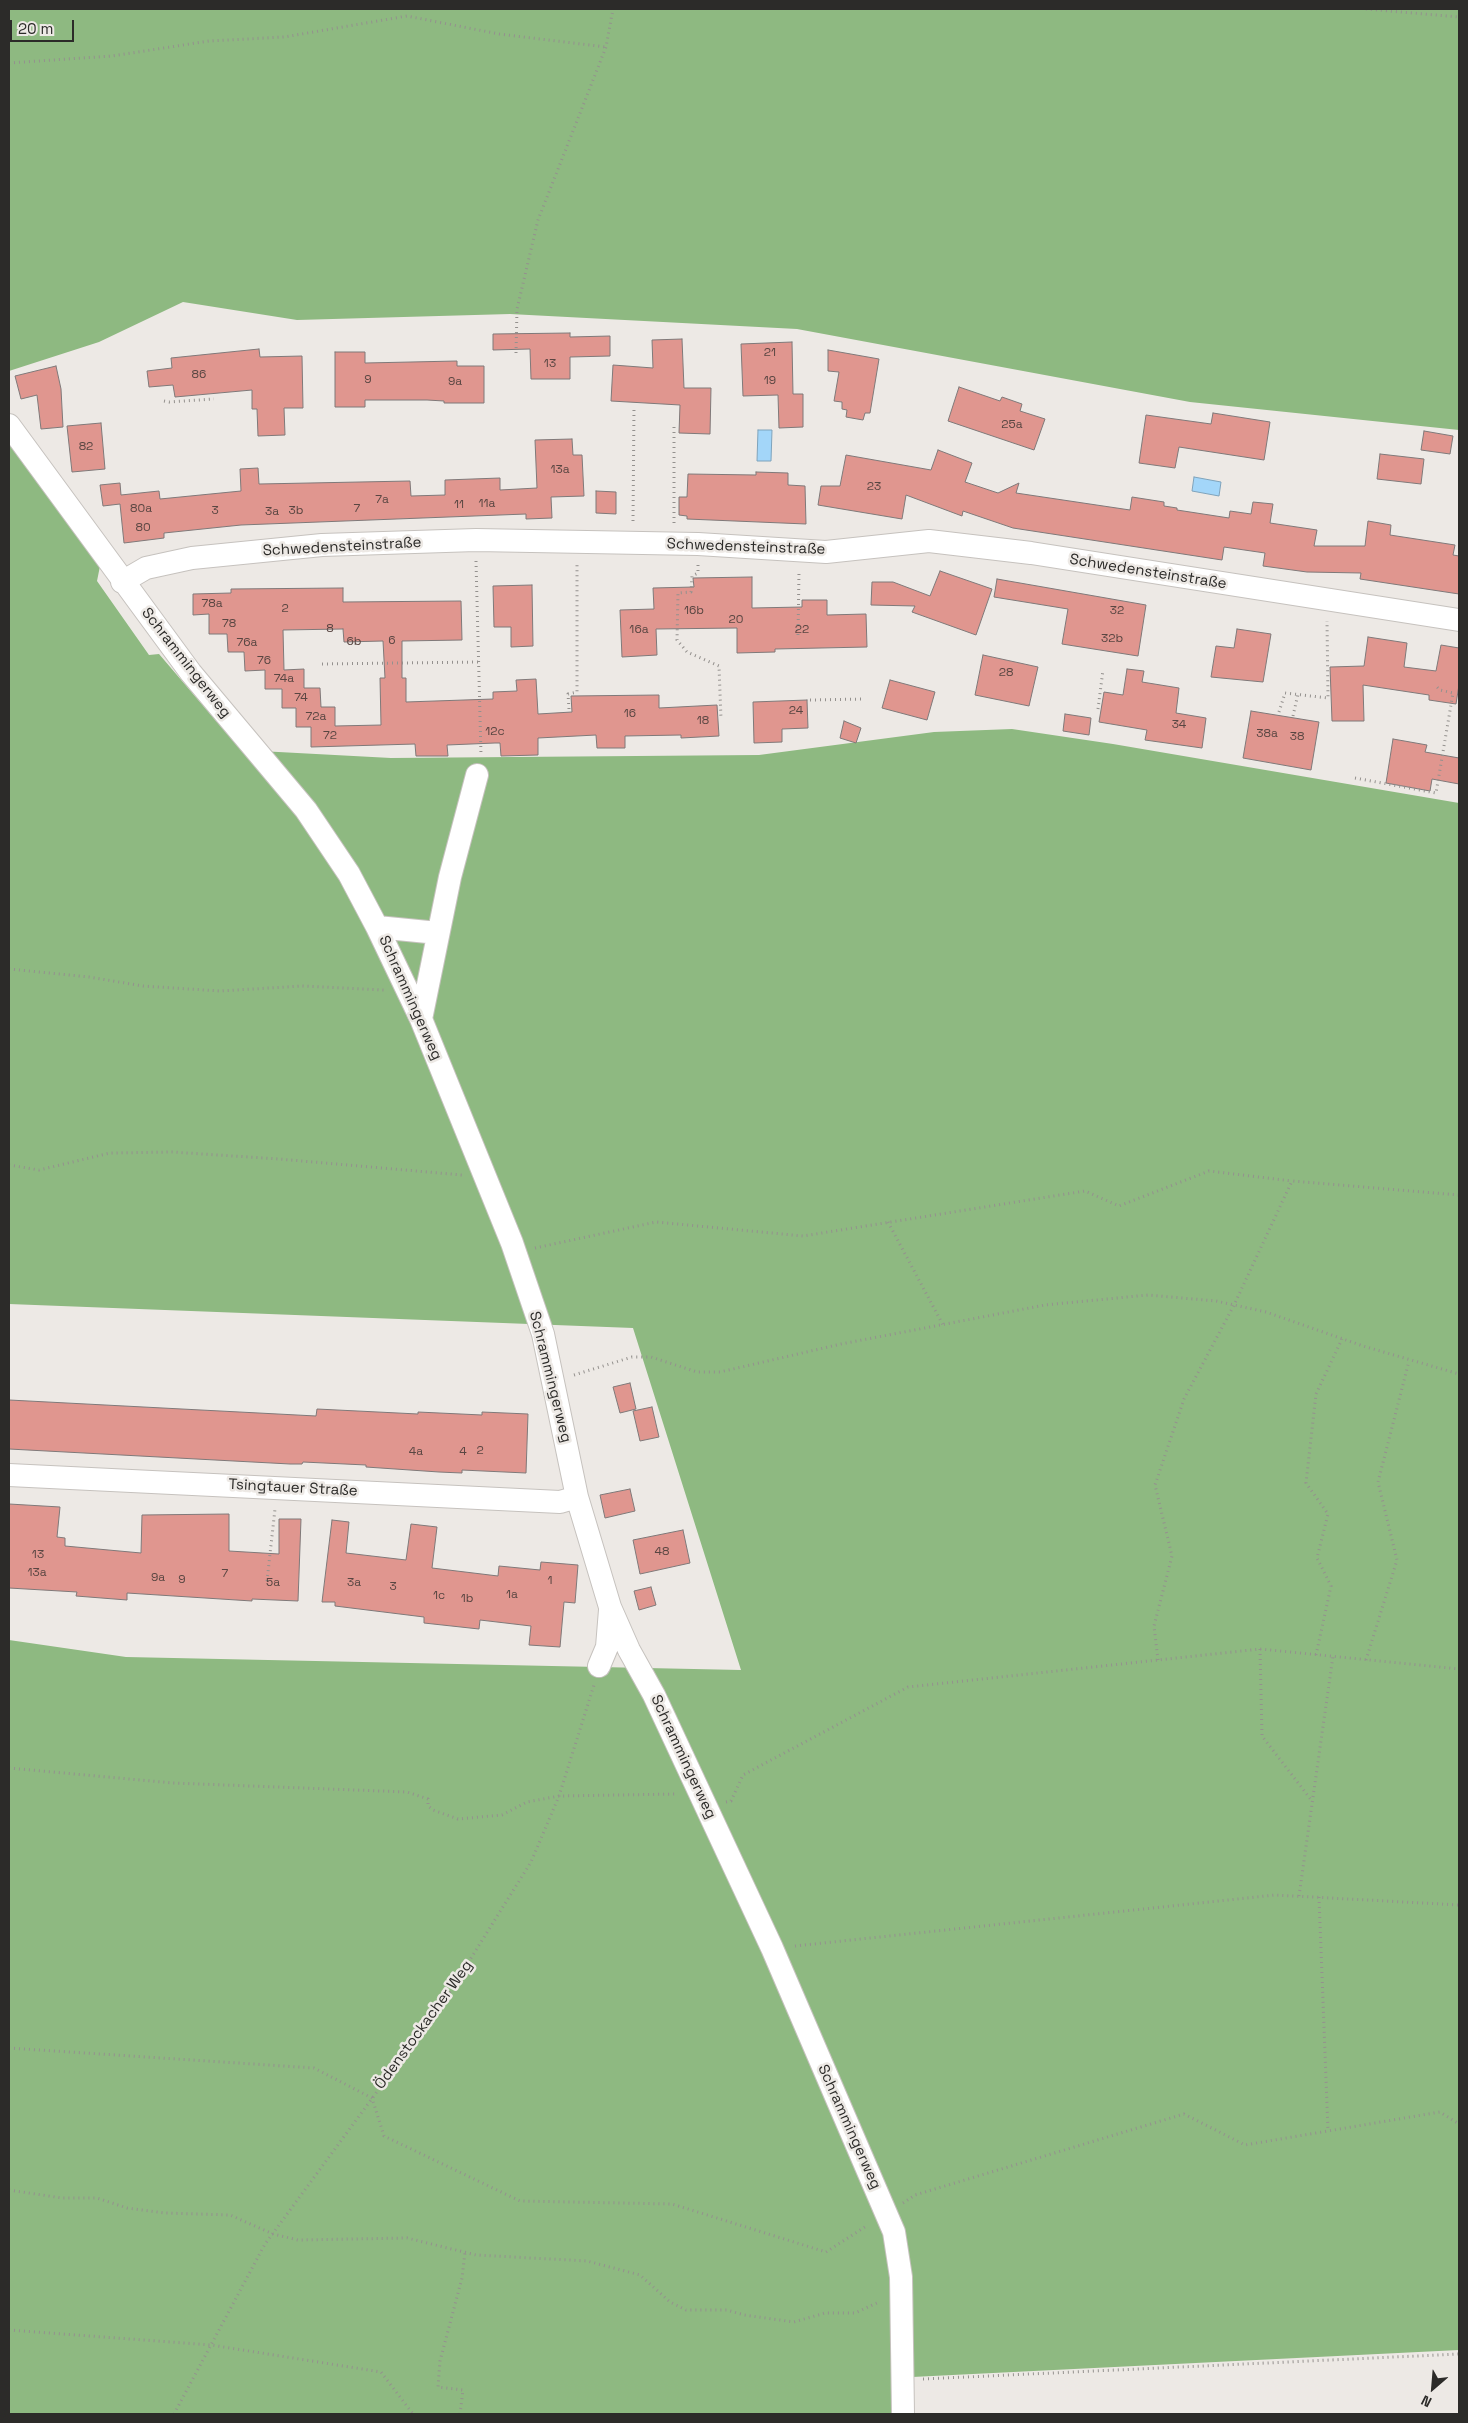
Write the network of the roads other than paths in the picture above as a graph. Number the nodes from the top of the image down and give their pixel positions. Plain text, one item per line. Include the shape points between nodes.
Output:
1 (9, 425) edge
2 (122, 582) junction
3 (1459, 620) edge
4 (477, 775) road end
5 (377, 927) junction
6 (438, 934) junction
7 (421, 1019) junction
8 (9, 1475) edge
9 (577, 1497) junction
10 (903, 2414) edge

1 - 2 street, Schrammingerweg
2 - 3 street, Schwedensteinstraße via 146,568 192,558 322,545 476,540 698,544 826,552 929,541 1030,553
2 - 5 street, Schrammingerweg via 191,673 306,810 349,874
4 - 6 street
5 - 6 street
5 - 7 street, Schrammingerweg
6 - 7 street
7 - 9 street, Schrammingerweg via 515,1252 543,1334
8 - 9 street, Tsingtauer Straße via 560,1502
9 - 10 street, Schrammingerweg via 610,1607 612,1654 654,1695 772,1948 894,2232 901,2288

